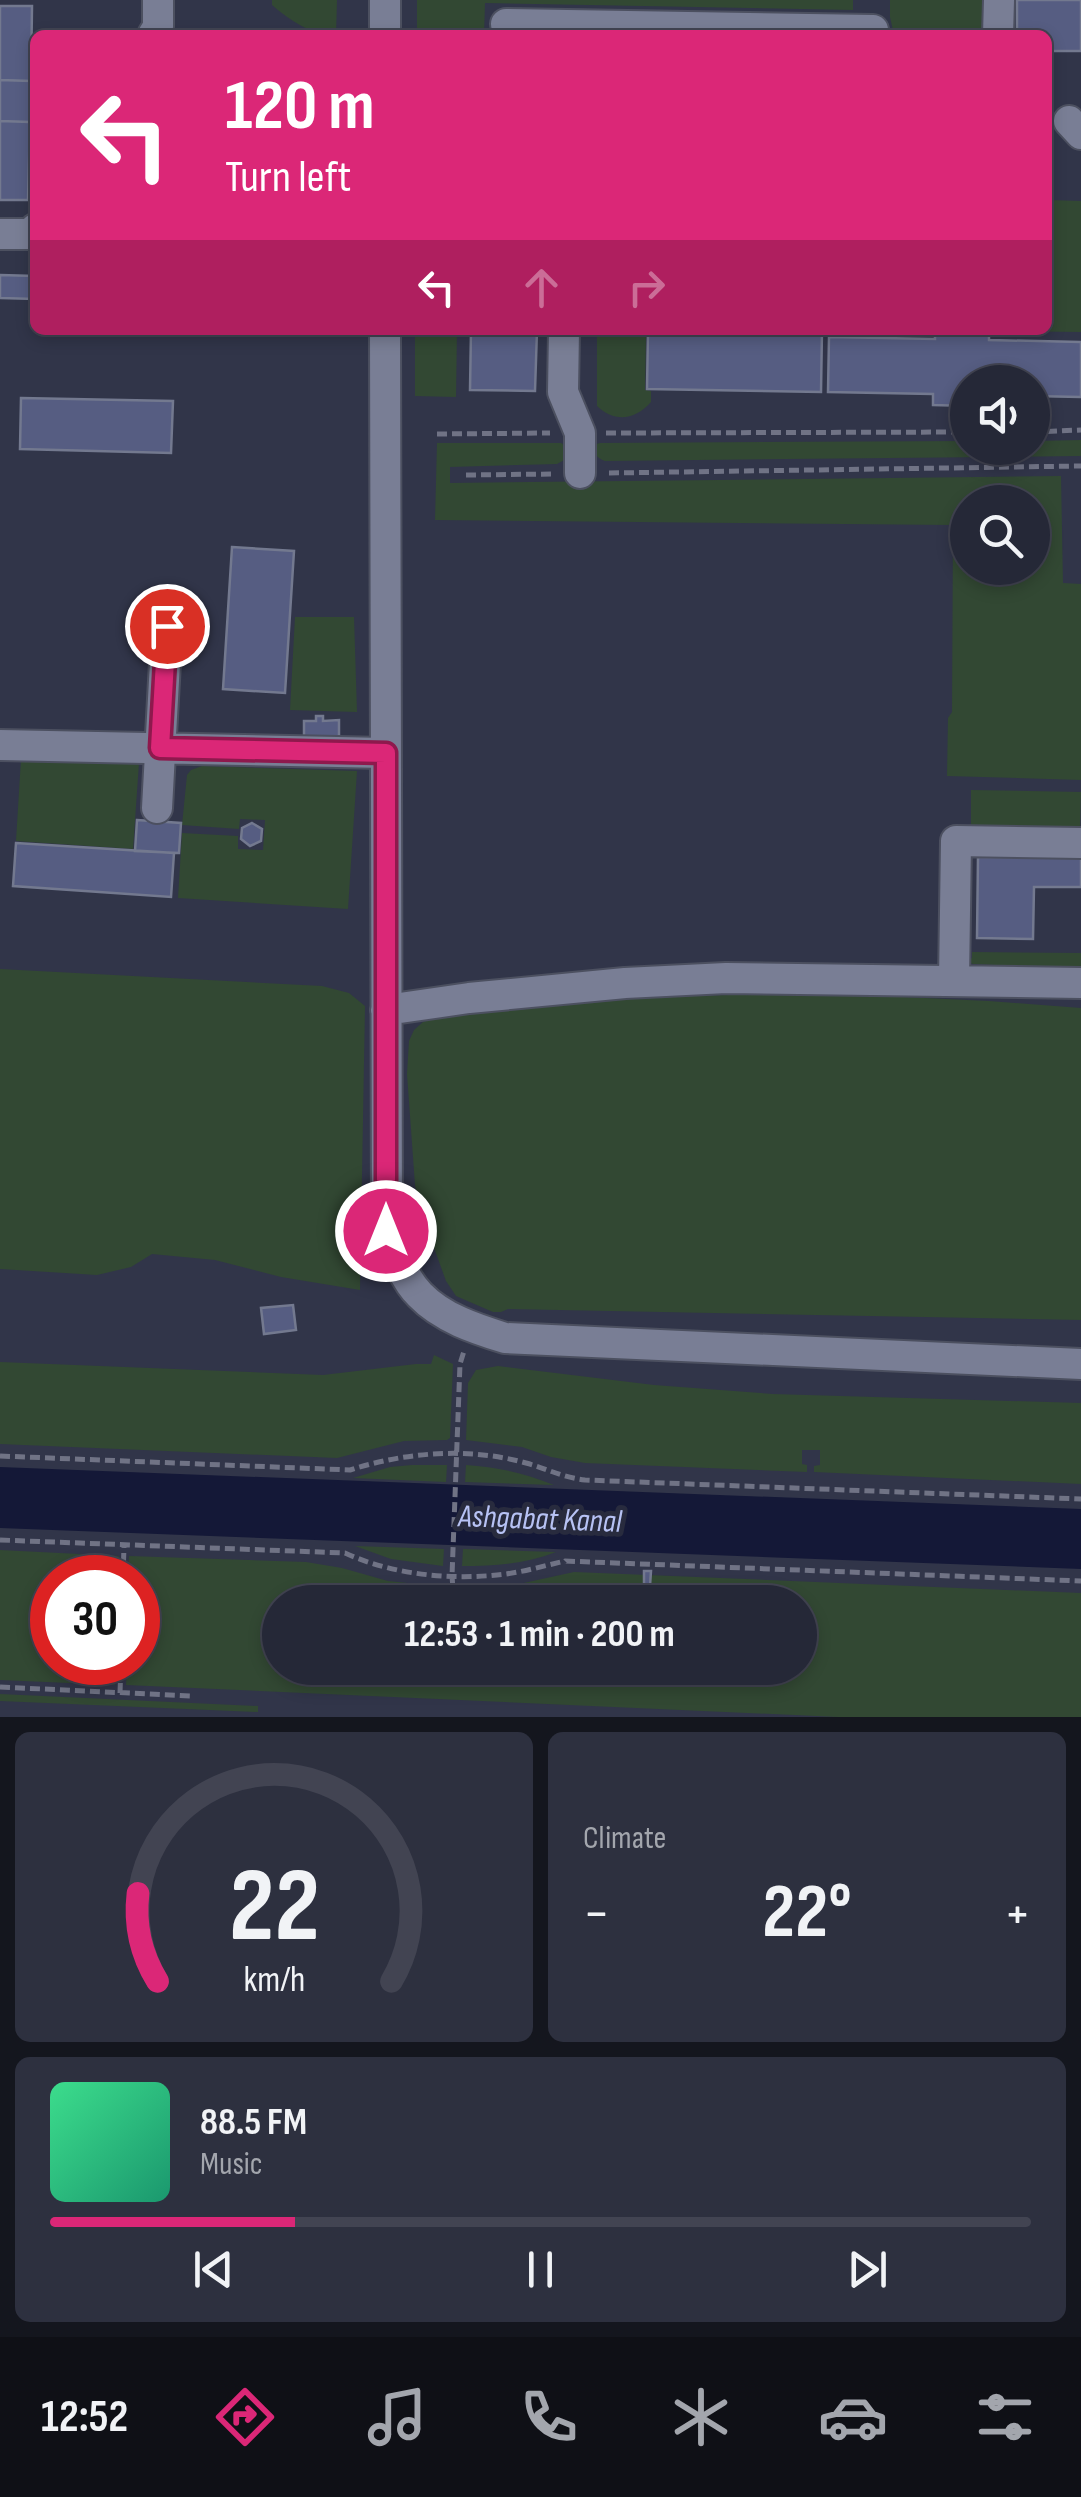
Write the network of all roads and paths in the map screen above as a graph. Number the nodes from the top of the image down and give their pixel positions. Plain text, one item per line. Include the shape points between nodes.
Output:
1 (158, 0) edge
2 (385, 0) edge
3 (999, 0) edge
4 (506, 24) dead end
5 (157, 30) edge
6 (385, 30) edge
7 (653, 30) edge
8 (998, 30) edge
9 (0, 234) edge
10 (30, 234) edge
11 (385, 335) edge
12 (564, 335) edge
13 (1081, 430) edge
14 (950, 432) edge
15 (1050, 432) edge
16 (580, 433) junction
17 (437, 434) dead end
18 (1081, 466) edge
19 (580, 473) junction
20 (466, 475) dead end
21 (167, 626) dead end
22 (0, 745) edge
23 (160, 748) junction
24 (386, 753) junction
25 (158, 808) dead end
26 (1081, 843) edge
27 (954, 981) junction
28 (1081, 983) edge
29 (386, 1010) junction
30 (471, 1328) junction
31 (1081, 1364) edge
32 (456, 1454) junction
33 (0, 1456) edge
34 (1081, 1499) edge
35 (0, 1540) edge
36 (124, 1544) junction
37 (124, 1555) edge
38 (452, 1576) junction
39 (1081, 1580) edge
40 (453, 1585) edge
41 (120, 1685) edge
42 (0, 1687) edge
43 (120, 1692) junction
44 (192, 1696) dead end

1 - 5 street
2 - 6 street
3 - 8 street
4 - 7 street
9 - 10 street
11 - 24 street
12 - 16 street via 563,392
13 - 15 path
14 - 16 path
16 - 17 path
16 - 19 street
18 - 19 path
19 - 20 path
21 - 23 street
22 - 23 street
23 - 24 street
23 - 25 street
24 - 29 street
26 - 27 street via 956,841
27 - 28 street
27 - 29 street via 726,978
29 - 30 street via 386,1231 420,1296
30 - 31 street via 505,1338
30 - 32 path via 460,1364
32 - 33 path via 350,1470
32 - 34 path via 496,1456 585,1480
32 - 38 path
35 - 36 path
36 - 37 path
36 - 38 path via 345,1553 389,1568
38 - 39 path via 497,1576 565,1561
38 - 40 path
41 - 43 path
42 - 43 path
43 - 44 path

